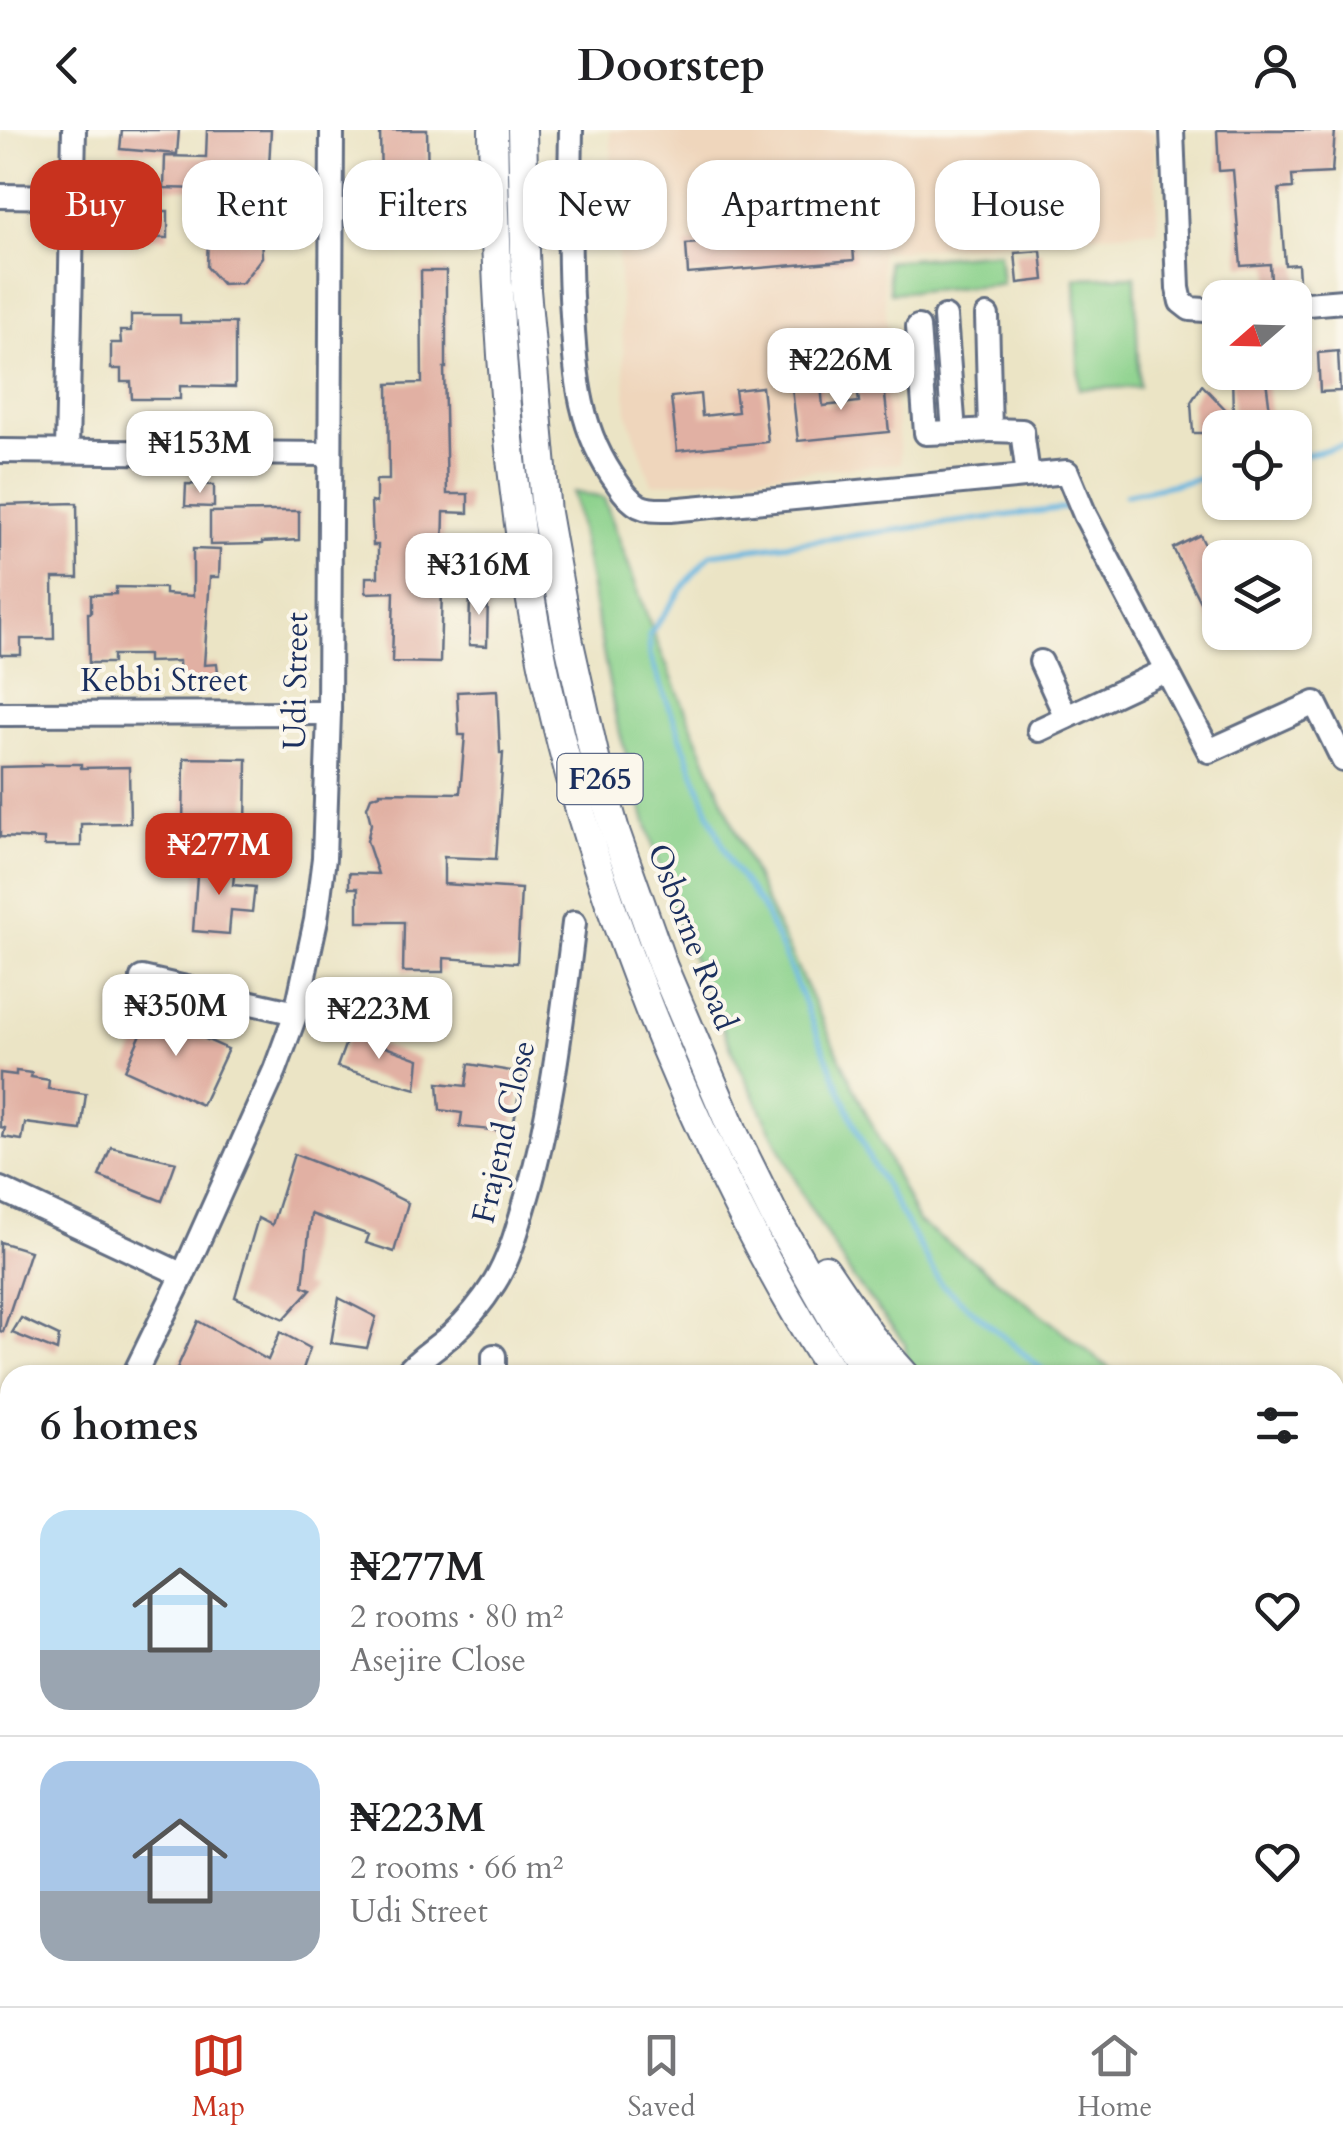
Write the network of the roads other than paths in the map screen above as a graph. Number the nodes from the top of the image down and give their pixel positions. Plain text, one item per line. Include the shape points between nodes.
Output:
1 (74, 130) edge
2 (332, 130) edge
3 (493, 130) edge
4 (522, 130) edge
5 (571, 130) edge
6 (1172, 130) edge
7 (74, 160) edge
8 (0, 196) edge
9 (30, 196) edge
10 (72, 250) edge
11 (1343, 301) edge
12 (1312, 304) edge
13 (1202, 310) edge
14 (987, 316) dead end
15 (945, 317) dead end
16 (918, 327) dead end
17 (990, 430) junction
18 (954, 432) junction
19 (0, 451) edge
20 (67, 451) junction
21 (330, 454) junction
22 (1028, 476) junction
23 (1041, 662) dead end
24 (1167, 670) junction
25 (329, 713) junction
26 (0, 714) edge
27 (1066, 717) junction
28 (1039, 730) dead end
29 (1343, 760) edge
30 (574, 923) dead end
31 (142, 978) dead end
32 (296, 1013) junction
33 (0, 1190) edge
34 (774, 1215) junction
35 (183, 1275) junction
36 (139, 1365) edge
37 (413, 1365) edge
38 (828, 1365) edge
39 (863, 1365) edge
40 (897, 1365) edge

1 - 7 street
2 - 21 street, Udi Street
3 - 38 main road, Osborne Road / F265 via 511,458 562,748 605,892 671,1062 737,1204
4 - 34 main road, Osborne Road / F265 via 526,290 546,513 598,772 663,967
5 - 22 street via 576,383 592,438 638,506 670,510
6 - 13 street via 1178,288 1181,302
8 - 9 street
10 - 20 street
11 - 12 street
14 - 17 street
15 - 18 street
16 - 18 street via 926,433
17 - 18 street
17 - 22 street via 1022,431
19 - 20 street
20 - 21 street
21 - 25 street, Udi Street
22 - 24 street via 1067,472
23 - 27 street
24 - 27 street
24 - 29 street via 1210,751 1315,703
25 - 26 street, Kebbi Street
25 - 32 street, Udi Street via 324,858
27 - 28 street
30 - 37 street, Frajend Close via 556,1060 517,1229 481,1303
31 - 32 street
32 - 35 street, Udi Street
33 - 35 street
34 - 39 main road, Osborne Road / F265
34 - 40 main road via 818,1258
35 - 36 street, Udi Street

